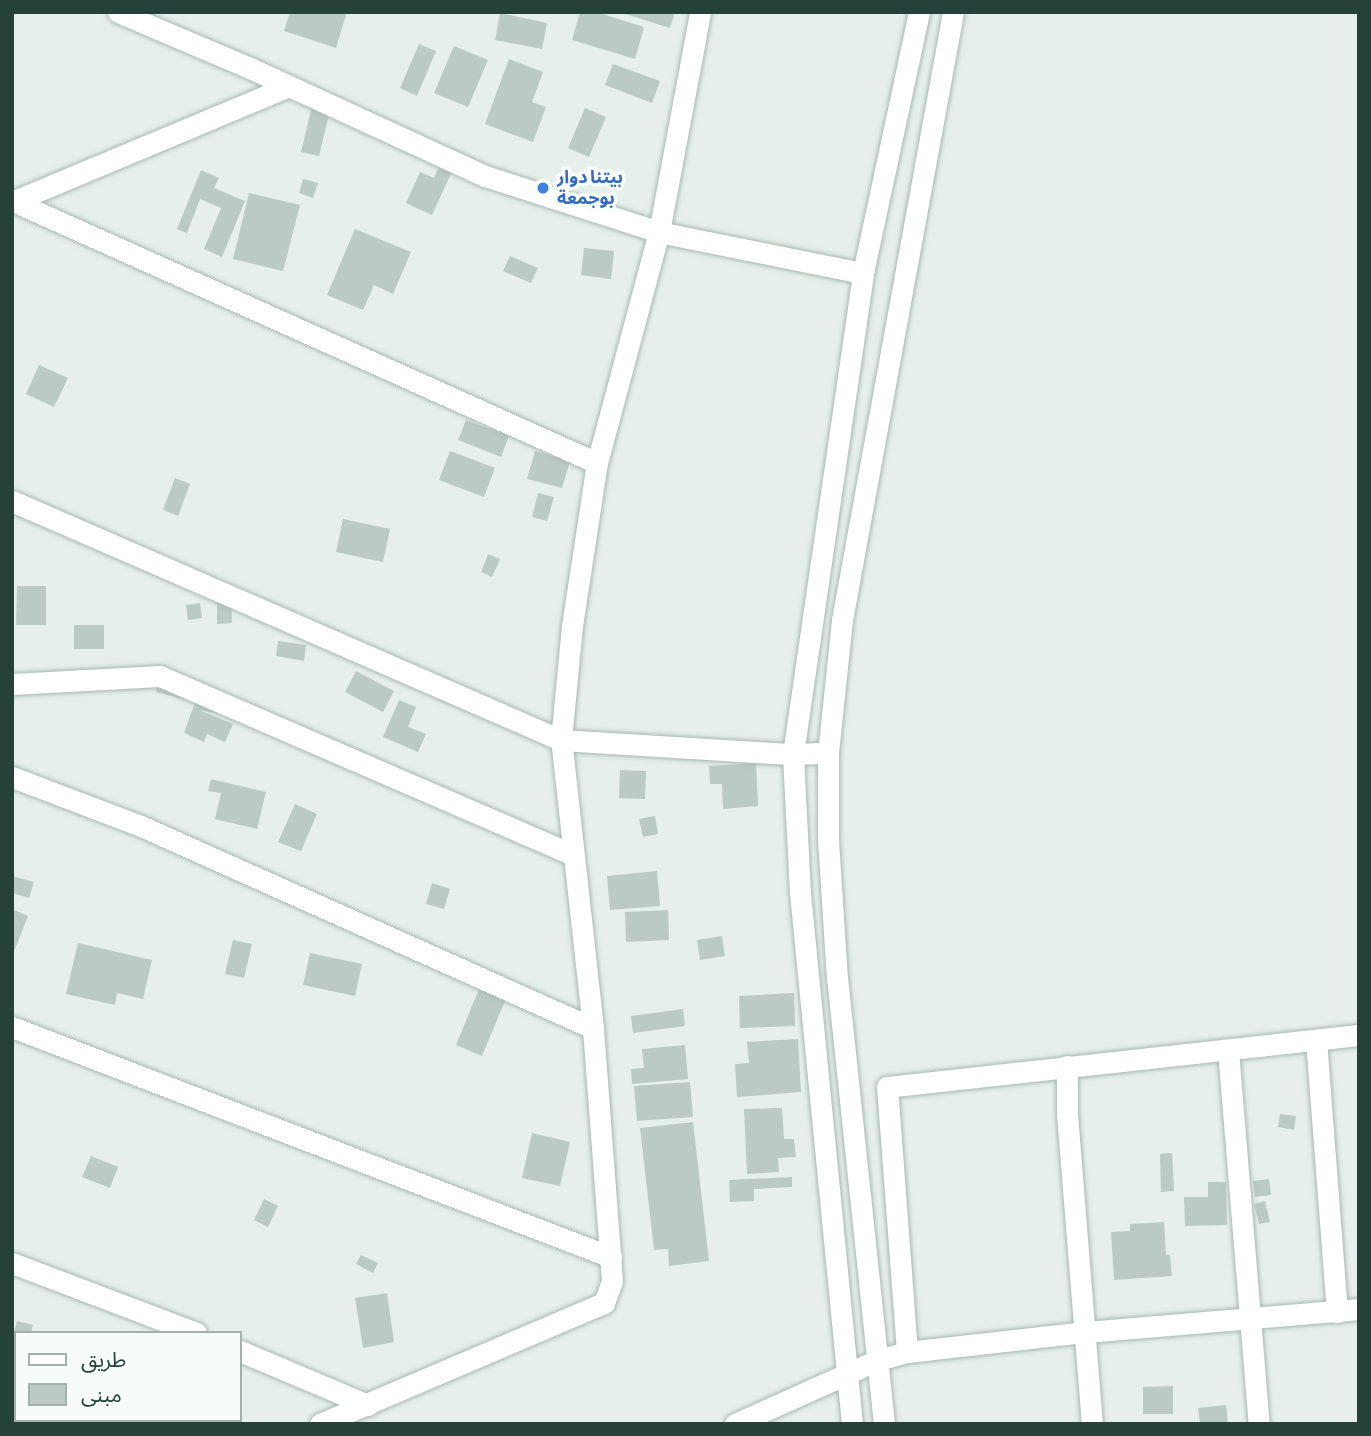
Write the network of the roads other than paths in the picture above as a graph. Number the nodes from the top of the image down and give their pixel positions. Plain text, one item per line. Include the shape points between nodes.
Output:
1 (118, 12) edge
2 (701, 12) edge
3 (919, 12) edge
4 (953, 12) edge
5 (289, 86) junction
6 (13, 201) edge
7 (659, 232) junction
8 (863, 273) junction
9 (597, 463) junction
10 (12, 501) edge
11 (12, 684) edge
12 (561, 740) junction
13 (828, 753) junction
14 (793, 754) junction
15 (12, 777) edge
16 (571, 853) junction
17 (12, 1027) edge
18 (593, 1028) junction
19 (1359, 1035) edge
20 (1316, 1040) junction
21 (1228, 1050) junction
22 (1067, 1066) junction
23 (611, 1257) junction
24 (12, 1263) edge
25 (1359, 1309) edge
26 (1337, 1312) junction
27 (1251, 1320) junction
28 (191, 1331) edge
29 (1086, 1332) junction
30 (242, 1352) edge
31 (907, 1352) junction
32 (875, 1361) junction
33 (846, 1373) junction
34 (368, 1405) junction
35 (320, 1424) edge
36 (735, 1424) edge
37 (852, 1424) edge
38 (884, 1424) edge
39 (1092, 1424) edge
40 (1259, 1424) edge

1 - 5 street
2 - 7 street
3 - 8 street
4 - 13 street via 842,620
5 - 6 street
5 - 7 street via 485,176
6 - 9 street
7 - 8 street
7 - 9 street
8 - 14 street
9 - 12 street via 572,626
10 - 12 street
11 - 16 street via 160,676
12 - 14 street
12 - 16 street
13 - 14 street
13 - 32 street via 837,979
14 - 33 street via 800,893
15 - 18 street via 141,826
16 - 18 street
17 - 23 street
18 - 23 street
19 - 20 street
20 - 21 street
20 - 26 street
21 - 22 street
21 - 27 street
22 - 29 street
22 - 31 street via 887,1087
23 - 34 street via 612,1281 604,1303
24 - 28 street
25 - 26 street
26 - 27 street
27 - 29 street
27 - 40 street
29 - 31 street
29 - 39 street
30 - 34 street
31 - 32 street
32 - 33 street
32 - 38 street
33 - 36 street
33 - 37 street
34 - 35 street

